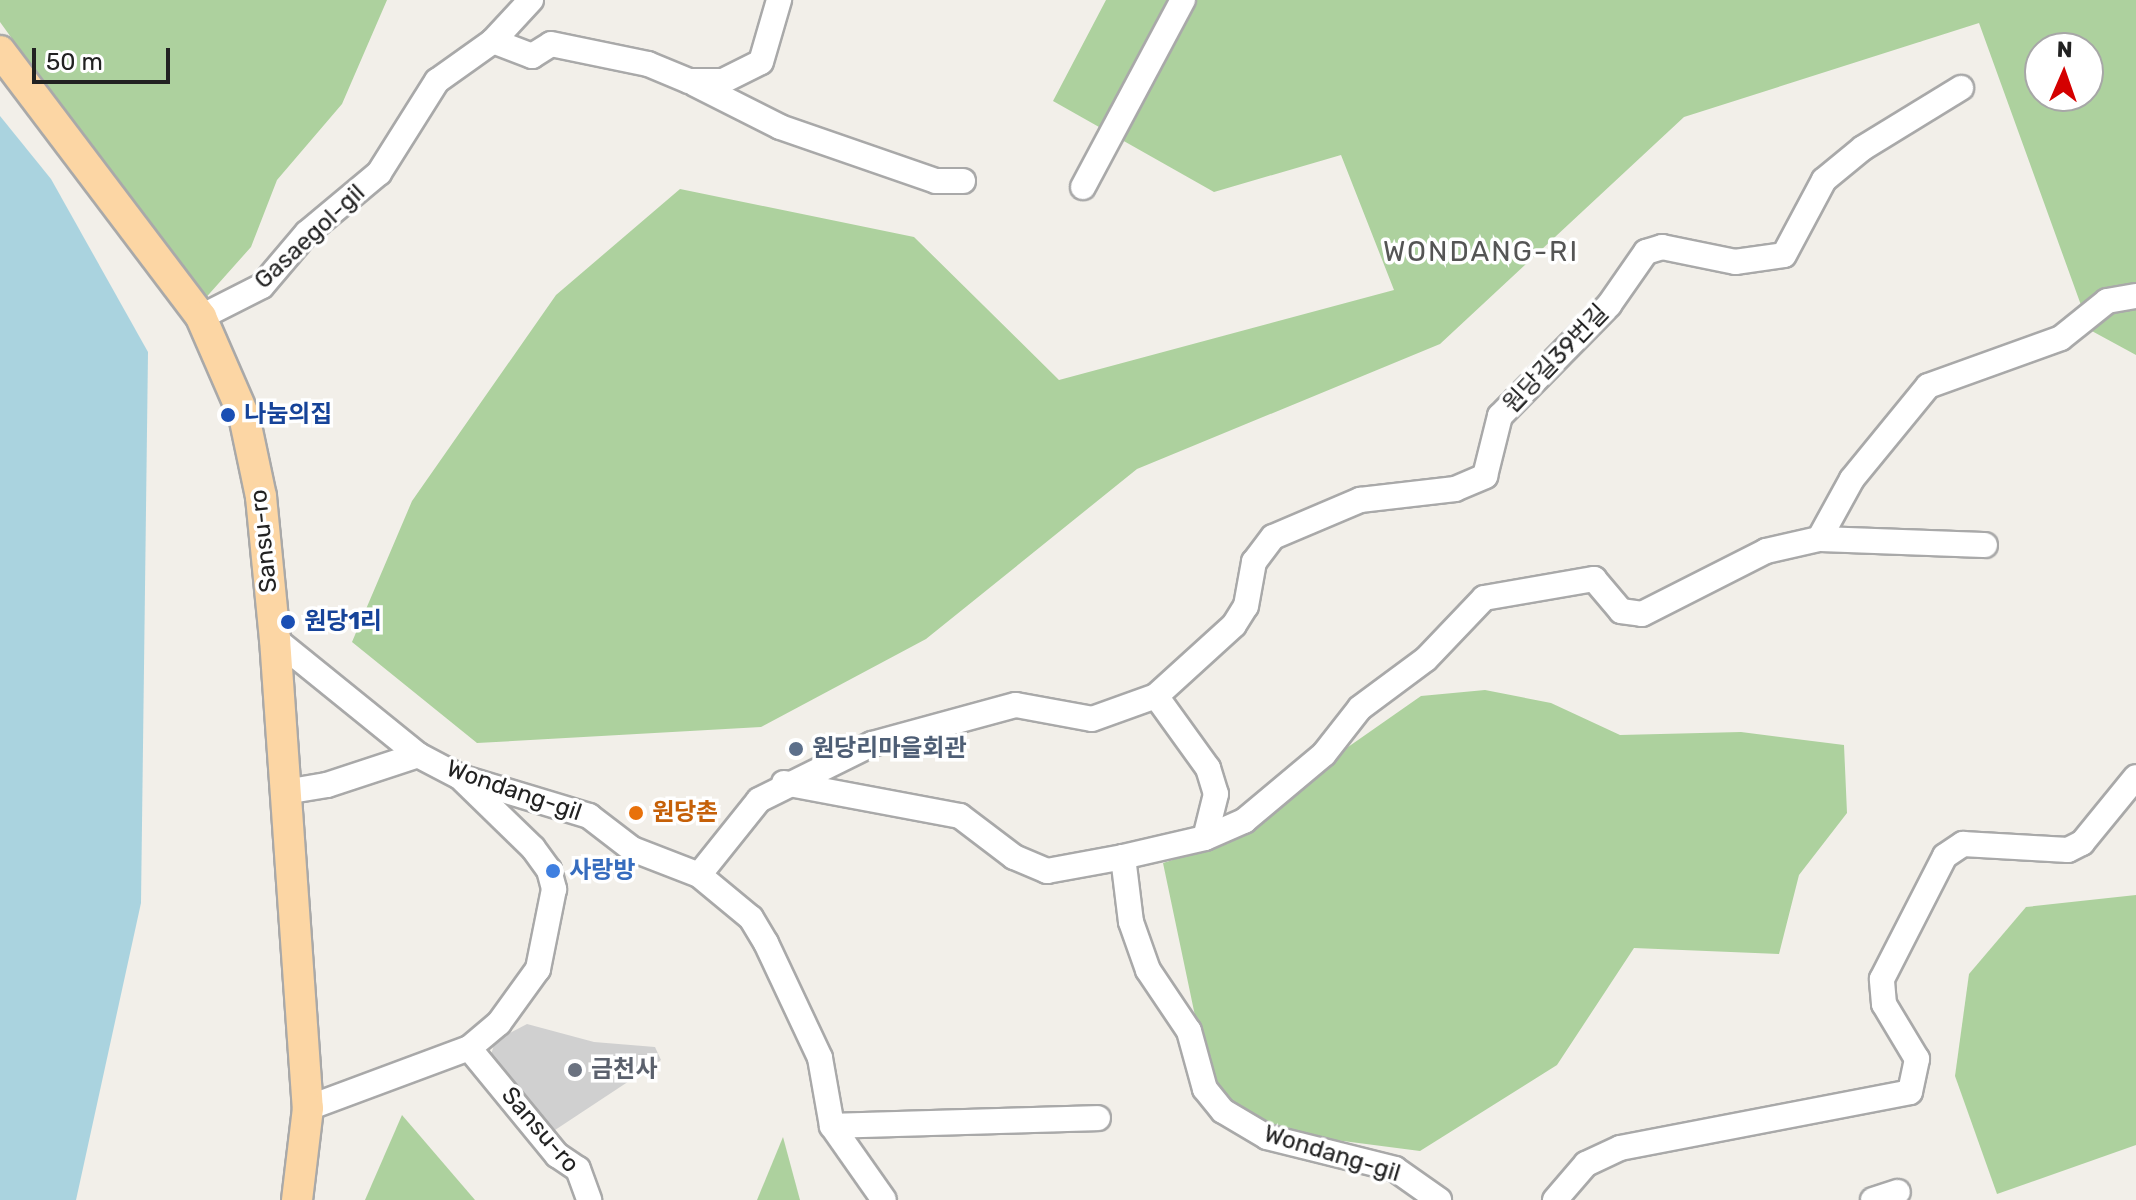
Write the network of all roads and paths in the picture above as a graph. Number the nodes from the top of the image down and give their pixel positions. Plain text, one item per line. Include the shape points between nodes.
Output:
1 (531, 0) edge
2 (779, 0) edge
3 (1183, 0) edge
4 (493, 41) junction
5 (0, 51) edge
6 (689, 81) junction
7 (1961, 88) dead end
8 (963, 181) dead end
9 (1083, 187) dead end
10 (2136, 296) edge
11 (201, 317) junction
12 (1819, 539) junction
13 (1985, 545) dead end
14 (275, 639) junction
15 (1156, 696) junction
16 (418, 755) junction
17 (460, 777) junction
18 (2136, 777) edge
19 (784, 783) junction
20 (285, 792) junction
21 (1205, 838) junction
22 (1123, 857) junction
23 (699, 875) junction
24 (469, 1048) junction
25 (308, 1108) junction
26 (1098, 1118) dead end
27 (832, 1126) junction
28 (1898, 1192) dead end
29 (297, 1200) edge
30 (589, 1200) edge
31 (884, 1200) edge
32 (1439, 1200) edge
33 (1555, 1200) edge
34 (1873, 1200) edge

1 - 4 street, Gasaegol-gil
2 - 6 street via 761,62 723,81
3 - 9 street
4 - 6 street via 532,56 551,44 648,64
4 - 11 street, Gasaegol-gil via 437,81 379,173 307,233 262,286
5 - 11 main road, Sansu-ro
6 - 8 street via 780,127 936,181
7 - 15 street, 원당길39번길 via 1833,171 1784,255 1735,262 1662,247 1646,252 1600,316 1500,416 1485,476 1455,489 1360,500 1273,537 1254,562 1246,606 1234,625
10 - 12 street via 2107,301 2061,338 1928,386 1852,479
11 - 14 main road, Sansu-ro via 232,380 253,454
12 - 13 street
12 - 21 street via 1766,551 1642,614 1621,611 1594,579 1484,598 1426,659 1360,708 1324,754 1244,821
14 - 16 street, Wondang-gil
14 - 20 main road, Sansu-ro
15 - 19 street via 1109,717 1032,705 994,710 905,731
15 - 21 street via 1208,768 1216,794
16 - 17 street, Wondang-gil
16 - 20 street via 327,785
17 - 23 street, Wondang-gil via 580,812 632,849
17 - 24 street via 533,848 549,870 554,889 538,969 499,1023
18 - 33 street via 2082,843 2068,850 1963,844 1945,856 1882,979 1884,1004 1917,1059 1910,1092 1620,1148 1586,1164
19 - 22 street via 960,816 1030,867 1075,868
19 - 23 street via 742,815
20 - 25 main road, Sansu-ro
21 - 22 street
22 - 32 street, Wondang-gil via 1137,947 1189,1031 1212,1101 1267,1137 1395,1169
23 - 27 street, Wondang-gil via 751,918 766,943 820,1058
24 - 25 street
24 - 30 street, Sansu-ro via 557,1155 578,1169
25 - 29 main road, Sansu-ro
26 - 27 street
27 - 31 street
28 - 34 street

